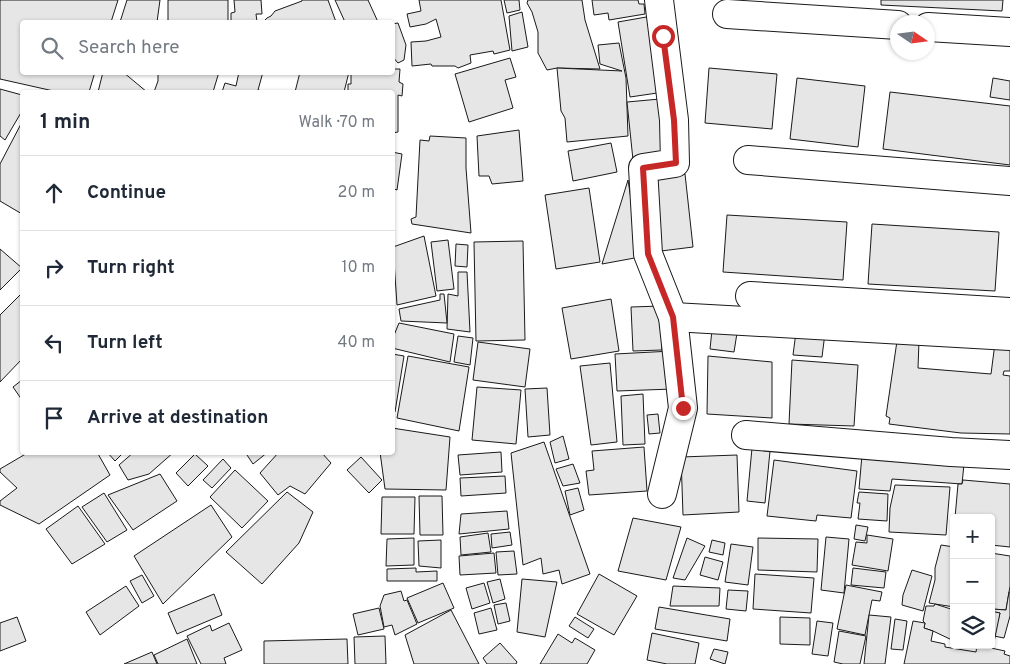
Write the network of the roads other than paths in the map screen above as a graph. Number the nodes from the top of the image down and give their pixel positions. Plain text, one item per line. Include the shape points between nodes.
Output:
1 (659, 0) edge
2 (727, 14) dead end
3 (890, 24) edge
4 (935, 27) edge
5 (1010, 32) edge
6 (748, 160) dead end
7 (1010, 181) edge
8 (750, 296) dead end
9 (1010, 312) edge
10 (673, 317) junction
11 (1010, 336) edge
12 (746, 436) dead end
13 (1010, 455) edge
14 (662, 494) dead end

1 - 10 street via 676,163 643,168 648,254
2 - 3 street
4 - 5 street
6 - 7 street
8 - 9 street
10 - 11 street
10 - 14 street via 683,408
12 - 13 street

